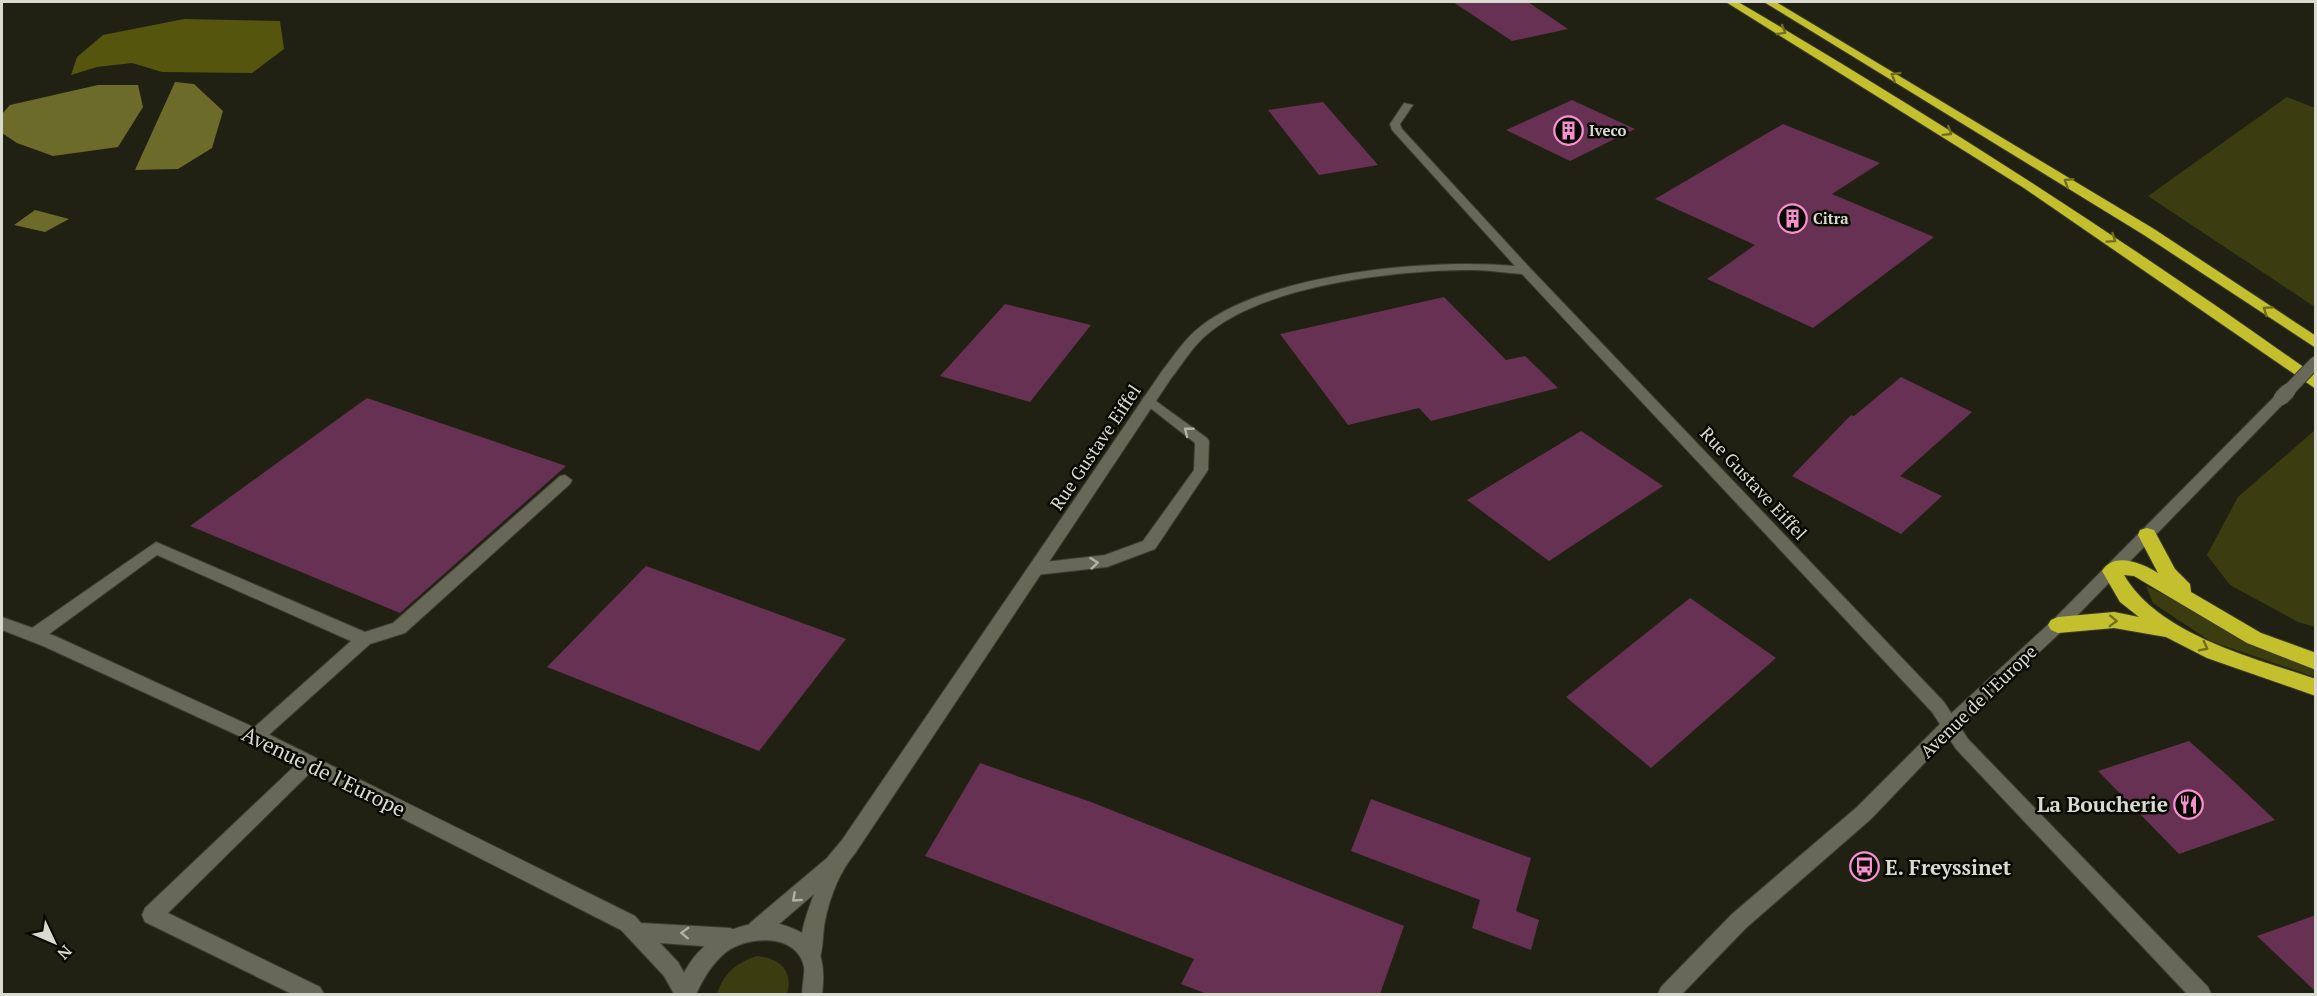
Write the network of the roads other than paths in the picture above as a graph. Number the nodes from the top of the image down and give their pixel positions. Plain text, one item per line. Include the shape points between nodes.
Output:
1 (1731, 2) edge
2 (1771, 2) edge
3 (1408, 105) dead end
4 (1526, 271) junction
5 (2316, 343) edge
6 (2316, 362) edge
7 (2316, 386) edge
8 (1149, 400) junction
9 (565, 480) dead end
10 (2148, 535) junction
11 (1036, 569) junction
12 (2114, 569) junction
13 (2202, 607) junction
14 (2, 622) edge
15 (2058, 625) junction
16 (2169, 629) junction
17 (35, 635) junction
18 (364, 639) junction
19 (2316, 662) edge
20 (2316, 688) edge
21 (1950, 725) junction
22 (256, 736) junction
23 (309, 763) junction
24 (834, 864) junction
25 (757, 930) junction
26 (639, 932) junction
27 (730, 938) junction
28 (811, 956) junction
29 (816, 991) edge
30 (313, 994) edge
31 (685, 994) edge
32 (1668, 994) edge
33 (2201, 994) edge

1 -> 7 highway via 1859,77 2076,214
5 -> 2 highway via 2130,220
3 - 4 street, Rue Gustave Eiffel via 1395,124 1397,130
4 - 8 street, Rue Gustave Eiffel via 1476,266 1423,269 1266,296 1237,308 1204,329
4 - 21 street, Rue Gustave Eiffel via 1938,706
6 - 10 street, Avenue de l'Europe, bridge
8 - 11 street, Rue Gustave Eiffel
11 -> 8 street via 1107,561 1149,544 1201,470 1202,441
9 - 18 street via 399,628
10 - 12 street, Avenue de l'Europe
10 - 13 highway via 2168,574
11 - 24 street, Rue Gustave Eiffel
12 - 13 highway via 2138,570
12 - 15 street, Avenue de l'Europe
12 - 16 highway via 2127,597
13 - 19 highway via 2254,638
14 - 17 street, Avenue de l'Europe
15 -> 16 highway via 2114,620
15 - 21 street, Avenue de l'Europe
16 -> 20 highway via 2214,652
17 - 18 street via 156,548
17 - 22 street, Avenue de l'Europe
18 - 22 street
21 - 32 street, Avenue de l'Europe via 1864,813 1739,921
21 - 33 street, Rue Gustave Eiffel via 1962,744
22 - 23 street, Avenue de l'Europe
23 - 26 street, Avenue de l'Europe
23 - 30 street via 152,915
24 -> 25 street
24 - 28 street via 815,920
25 - 27 street
25 - 28 street via 779,931 798,940
27 -> 26 street
26 - 31 street via 671,969
27 - 31 street via 701,962
28 - 29 street

